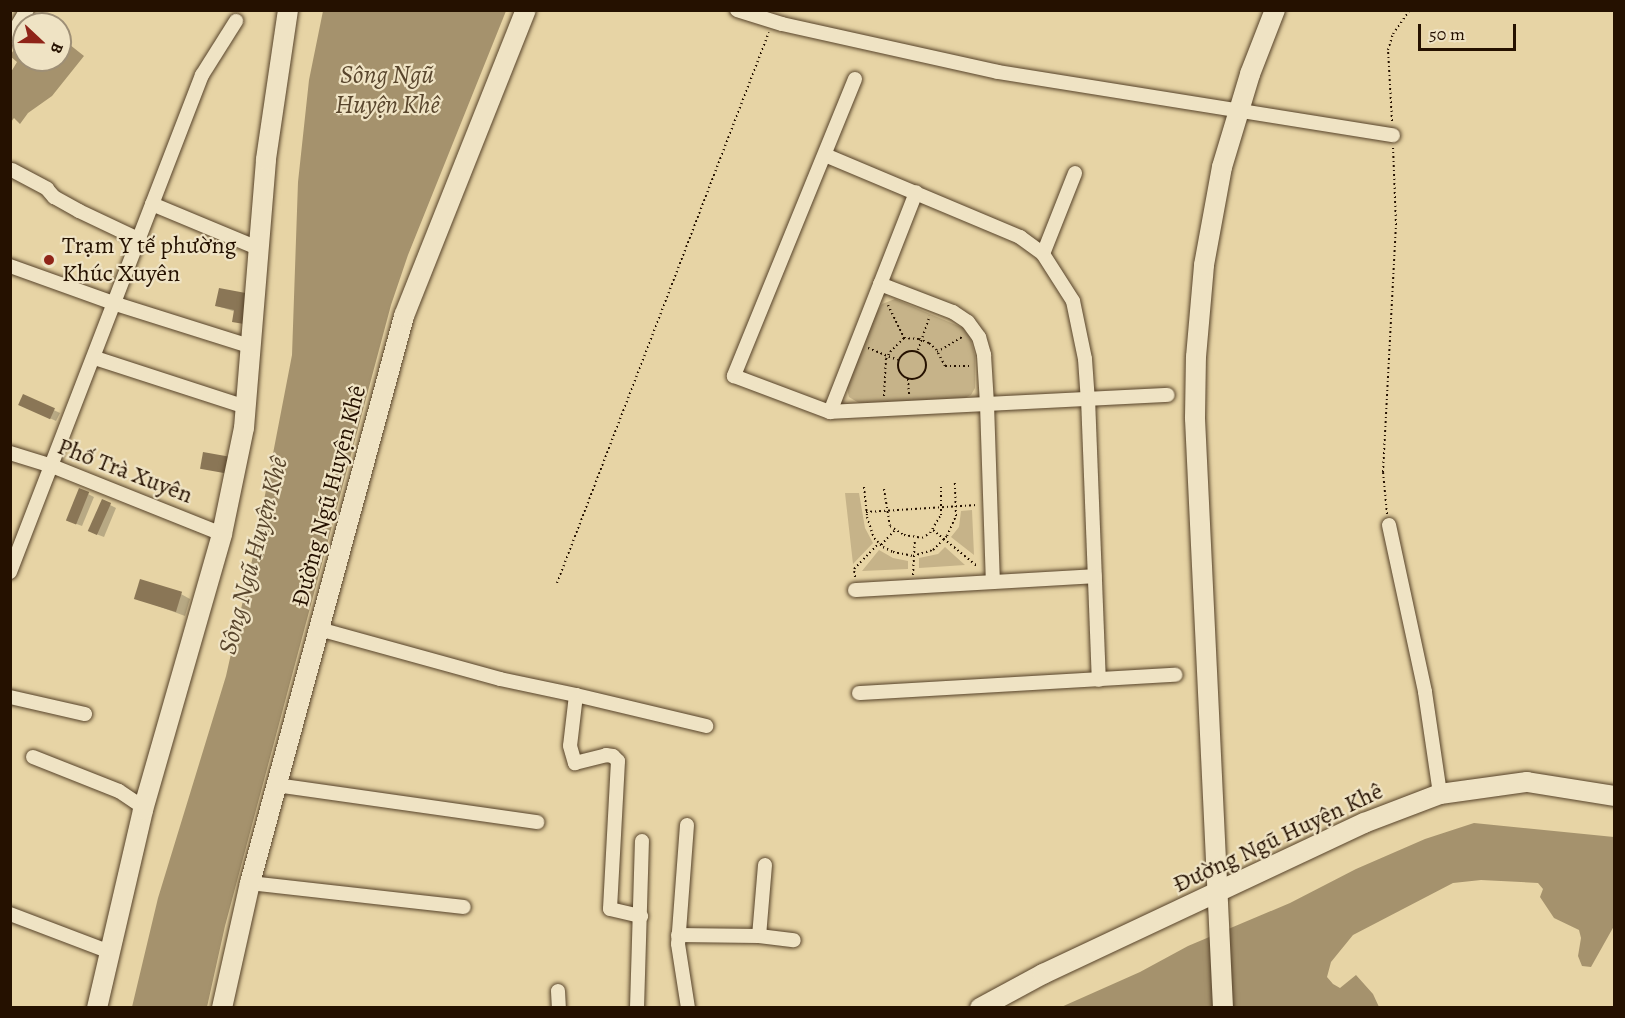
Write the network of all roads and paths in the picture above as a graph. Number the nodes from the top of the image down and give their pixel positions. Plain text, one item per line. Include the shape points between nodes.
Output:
1 (27, 10) edge
2 (288, 10) edge
3 (526, 10) edge
4 (737, 10) edge
5 (1275, 10) edge
6 (1410, 10) edge
7 (236, 21) dead end
8 (774, 21) junction
9 (10, 38) edge
10 (855, 79) dead end
11 (1239, 109) junction
12 (1393, 135) junction
13 (825, 155) junction
14 (12, 170) dead end
15 (1075, 173) dead end
16 (916, 192) junction
17 (152, 204) junction
18 (140, 240) junction
19 (260, 249) junction
20 (1042, 254) junction
21 (10, 266) edge
22 (880, 284) junction
23 (116, 304) junction
24 (888, 305) dead end
25 (930, 316) dead end
26 (962, 337) dead end
27 (904, 338) junction
28 (921, 339) junction
29 (252, 347) junction
30 (866, 347) dead end
31 (918, 352) junction
32 (938, 352) junction
33 (888, 356) junction
34 (95, 358) junction
35 (898, 360) junction
36 (969, 366) dead end
37 (908, 379) junction
38 (1168, 395) dead end
39 (909, 396) dead end
40 (884, 397) dead end
41 (1088, 398) junction
42 (987, 404) junction
43 (246, 407) junction
44 (830, 412) junction
45 (10, 453) edge
46 (52, 466) junction
47 (954, 481) dead end
48 (864, 487) dead end
49 (941, 487) dead end
50 (884, 489) dead end
51 (977, 505) dead end
52 (955, 506) junction
53 (943, 507) junction
54 (886, 510) junction
55 (866, 512) junction
56 (1389, 525) joint
57 (895, 530) junction
58 (933, 530) junction
59 (222, 534) junction
60 (915, 538) junction
61 (945, 539) junction
62 (880, 544) junction
63 (913, 556) junction
64 (977, 566) dead end
65 (10, 572) edge
66 (913, 575) dead end
67 (1095, 576) junction
68 (993, 582) junction
69 (557, 583) dead end
70 (855, 585) joint
71 (319, 629) junction
72 (1175, 675) dead end
73 (1099, 680) junction
74 (859, 693) dead end
75 (576, 695) junction
76 (10, 697) edge
77 (85, 714) dead end
78 (706, 726) dead end
79 (33, 756) dead end
80 (276, 785) junction
81 (1440, 794) junction
82 (1614, 796) edge
83 (144, 808) junction
84 (537, 822) dead end
85 (687, 825) dead end
86 (642, 841) dead end
87 (765, 865) dead end
88 (249, 883) junction
89 (1217, 894) junction
90 (464, 907) dead end
91 (10, 914) edge
92 (641, 916) junction
93 (678, 935) junction
94 (759, 936) junction
95 (794, 940) dead end
96 (110, 952) junction
97 (558, 991) dead end
98 (96, 1008) edge
99 (222, 1008) edge
100 (559, 1008) edge
101 (637, 1008) edge
102 (688, 1008) edge
103 (980, 1008) edge
104 (1223, 1008) edge

1 - 9 street
2 - 19 street via 266,159
3 - 71 street, Đường Ngũ Huyện Khê via 404,316
4 - 8 street
5 - 11 street
6 - 12 path via 1393,34 1389,50
7 - 17 street via 202,75
8 - 11 street via 998,72
8 - 69 path
10 - 13 street
11 - 12 street
11 - 89 street via 1220,178 1204,265 1195,387
12 - 56 path via 1396,225 1383,472
13 - 16 street
13 - 44 street via 734,376
14 - 18 street via 54,197
15 - 20 street
16 - 20 street via 994,224
16 - 22 street
17 - 18 street
17 - 19 street
18 - 23 street
19 - 29 street
20 - 41 street via 1073,301
21 - 23 street
22 - 42 street via 953,312 968,322 979,337 984,355
22 - 44 street
23 - 29 street
23 - 34 street
24 - 27 path
25 - 28 path
26 - 32 path
27 - 28 path
27 - 33 path
28 - 31 path
28 - 32 path
29 - 43 street
30 - 33 path
31 - 35 path via 905,352
31 - 37 path via 925,358 926,368 921,376
32 - 36 path via 945,366
33 - 35 path
33 - 40 path
34 - 43 street
34 - 46 street
35 - 37 path via 900,373
37 - 39 path
38 - 41 street
41 - 42 street
41 - 67 street
42 - 44 street
42 - 68 street
43 - 59 street
45 - 46 street, Phố Trà Xuyên
46 - 59 street, Phố Trà Xuyên
46 - 65 street
47 - 52 path
48 - 55 path
49 - 53 path
50 - 54 path
51 - 52 path
52 - 53 path
52 - 61 path via 953,524
53 - 54 path
53 - 58 path
54 - 55 path
54 - 57 path
55 - 62 path via 869,527
56 - 81 street via 1425,693
57 - 60 path
57 - 62 path
58 - 60 path
58 - 61 path
59 - 83 street
60 - 63 path
61 - 63 path via 933,550
61 - 64 path
62 - 63 path via 893,552
62 - 70 path via 854,569
63 - 66 path
67 - 68 street
67 - 73 street
68 - 70 street
71 - 75 street via 501,679
71 - 80 street, Đường Ngũ Huyện Khê
72 - 73 street
73 - 74 street
75 - 78 street
75 - 92 street via 570,746 575,763 606,755 618,761 610,909
76 - 77 street
79 - 83 street via 119,791
80 - 84 street
80 - 88 street, Đường Ngũ Huyện Khê
81 - 82 street, Đường Ngũ Huyện Khê via 1527,782
81 - 89 street, Đường Ngũ Huyện Khê via 1364,823
83 - 96 street
85 - 93 street
86 - 92 street
87 - 94 street
88 - 90 street
88 - 99 street, Đường Ngũ Huyện Khê
89 - 103 street, Đường Ngũ Huyện Khê via 1043,974
89 - 104 street
91 - 96 street
92 - 101 street
93 - 94 street
93 - 102 street
94 - 95 street
96 - 98 street
97 - 100 street

